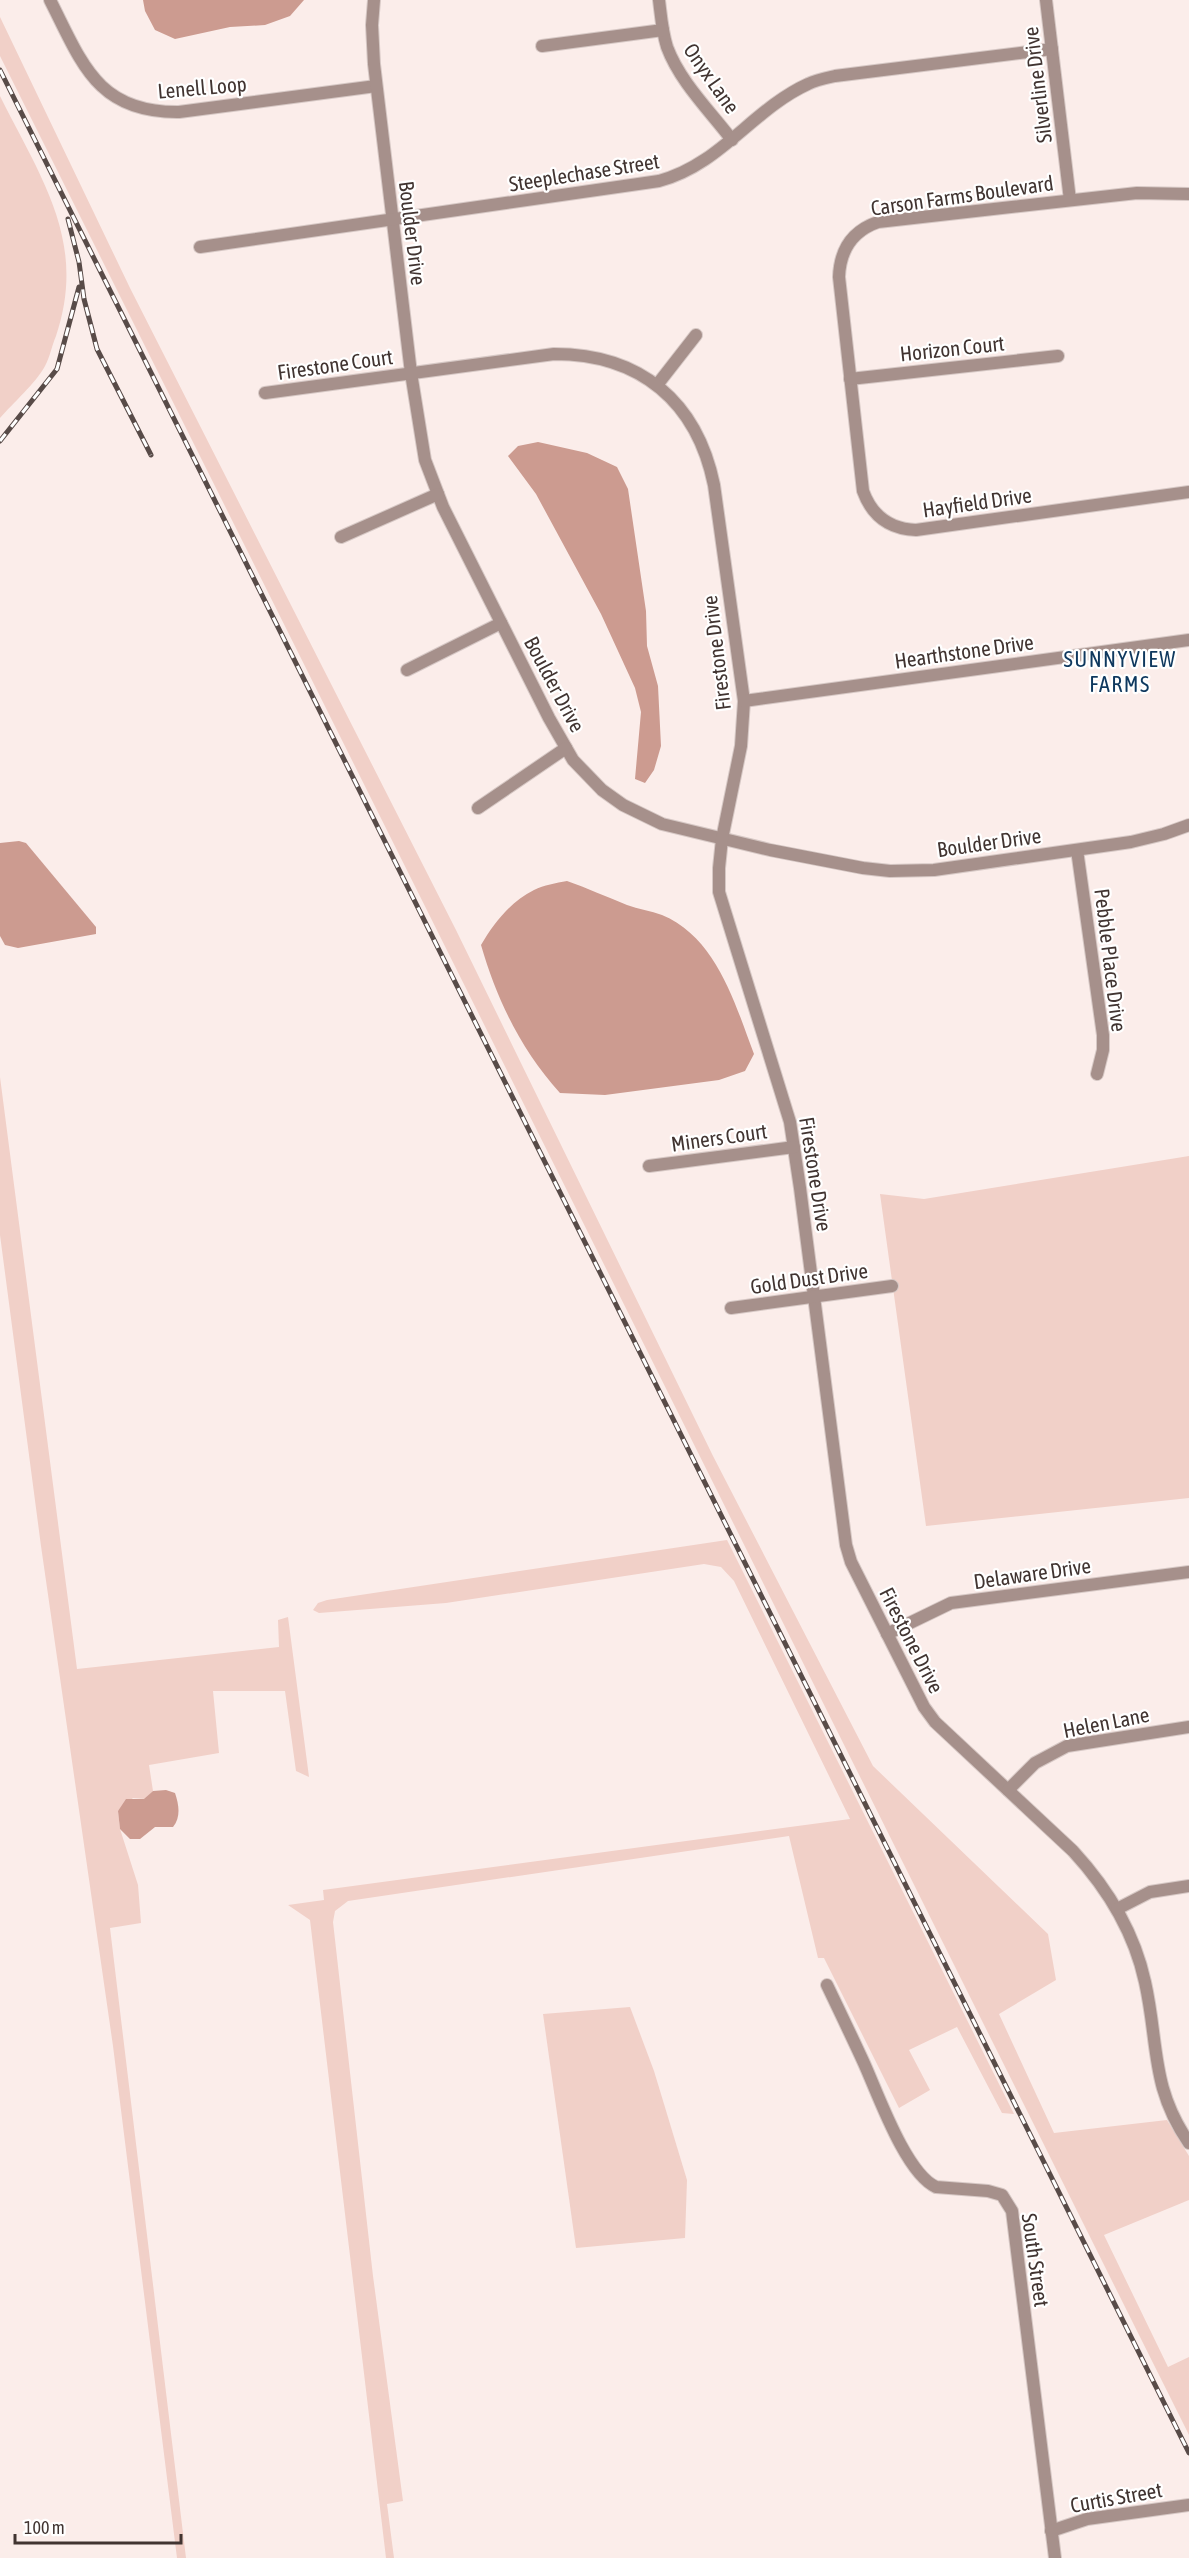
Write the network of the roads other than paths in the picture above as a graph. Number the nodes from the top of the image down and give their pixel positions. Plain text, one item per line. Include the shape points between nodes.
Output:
1 (50, 0) edge
2 (374, 0) edge
3 (659, 0) edge
4 (1046, 0) edge
5 (663, 30) junction
6 (542, 46) dead end
7 (1052, 49) junction
8 (376, 86) junction
9 (732, 140) junction
10 (1189, 194) edge
11 (1070, 200) junction
12 (392, 221) junction
13 (201, 247) dead end
14 (696, 335) dead end
15 (1058, 356) dead end
16 (411, 373) junction
17 (850, 379) junction
18 (657, 385) junction
19 (265, 393) dead end
20 (1189, 492) edge
21 (438, 494) junction
22 (341, 537) dead end
23 (501, 623) junction
24 (1189, 640) edge
25 (408, 670) dead end
26 (744, 701) junction
27 (566, 748) junction
28 (478, 808) dead end
29 (1189, 825) edge
30 (722, 839) junction
31 (1077, 850) junction
32 (1097, 1074) dead end
33 (794, 1147) junction
34 (649, 1166) dead end
35 (892, 1287) dead end
36 (814, 1298) junction
37 (731, 1308) dead end
38 (1189, 1572) edge
39 (887, 1634) junction
40 (1189, 1727) edge
41 (1008, 1790) junction
42 (1189, 1886) edge
43 (1117, 1909) junction
44 (827, 1985) dead end
45 (1189, 2143) edge
46 (1189, 2505) edge
47 (1051, 2531) junction
48 (1055, 2558) edge

1 - 8 street, Lenell Loop via 86,70 106,91 134,107 179,112
2 - 8 street, Boulder Drive
3 - 5 street, Onyx Lane
4 - 7 street, Silverline Drive
5 - 6 street
5 - 9 street, Onyx Lane via 683,77
7 - 9 street, Steeplechase Street via 835,76 809,83 789,94
7 - 11 street, Silverline Drive
8 - 12 street, Boulder Drive
9 - 12 street, Steeplechase Street via 680,176
10 - 11 street, Carson Farms Boulevard via 1137,193
11 - 17 street, Carson Farms Boulevard via 878,222 857,233 839,264
12 - 13 street, Steeplechase Street
12 - 16 street, Boulder Drive
14 - 18 street
15 - 17 street, Horizon Court
16 - 18 street, Firestone Drive via 573,354 612,361
16 - 19 street, Firestone Court
16 - 21 street, Boulder Drive via 425,460
17 - 20 street, Hayfield Drive via 863,491 874,512 892,526 916,530
18 - 26 street, Firestone Drive via 695,427 709,460
21 - 22 street
21 - 23 street, Boulder Drive
23 - 25 street
23 - 27 street, Boulder Drive
24 - 26 street, Hearthstone Drive
26 - 30 street, Firestone Drive via 741,746
27 - 28 street
27 - 30 street, Boulder Drive via 588,776 623,805 662,824
29 - 31 street, Boulder Drive via 1131,842
30 - 31 street, Boulder Drive via 890,871 934,870
30 - 33 street, Firestone Drive via 719,892 784,1097
31 - 32 street, Pebble Place Drive via 1103,1035
33 - 34 street, Miners Court
33 - 36 street, Firestone Drive
35 - 36 street, Gold Dust Drive
36 - 37 street, Gold Dust Drive
36 - 39 street, Firestone Drive via 846,1545
38 - 39 street, Delaware Drive via 951,1603
39 - 41 street, Firestone Drive via 930,1715
40 - 41 street, Helen Lane via 1067,1746 1035,1763
41 - 43 street, Firestone Drive via 1090,1870
42 - 43 street via 1149,1892
43 - 45 street, Firestone Drive via 1132,1940 1145,1983 1162,2092
44 - 47 street, South Street via 885,2114 919,2174 936,2187 1002,2195 1012,2211
46 - 47 street, Curtis Street via 1087,2519
47 - 48 street, South Street

